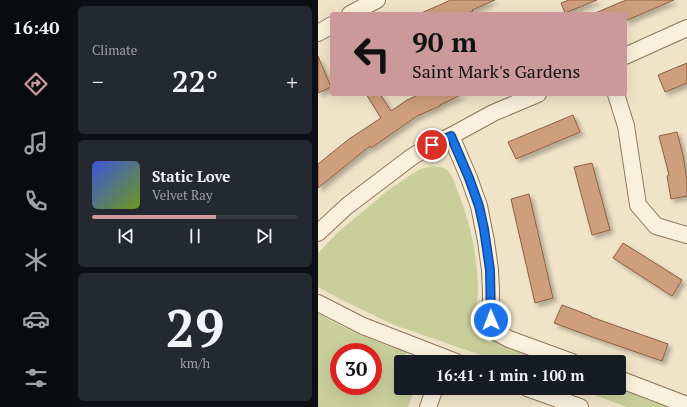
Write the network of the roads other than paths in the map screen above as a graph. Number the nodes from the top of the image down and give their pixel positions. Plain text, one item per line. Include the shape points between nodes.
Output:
1 (377, 0) edge
2 (354, 12) edge
3 (330, 26) edge
4 (687, 28) edge
5 (318, 33) edge
6 (627, 55) edge
7 (533, 96) edge
8 (617, 96) edge
9 (451, 136) junction
10 (318, 233) edge
11 (687, 235) edge
12 (318, 303) edge
13 (433, 355) edge
14 (553, 355) edge
15 (626, 382) edge
16 (432, 395) edge
17 (547, 395) edge
18 (687, 405) edge
19 (428, 407) edge
20 (580, 407) edge

1 - 2 street
3 - 5 street
4 - 6 street
7 - 9 street via 493,113
8 - 11 street via 626,126 638,205 656,226
9 - 10 street via 413,156 346,206
9 - 14 street via 479,206 490,270 490,313 495,329 509,339
12 - 13 street via 363,326
15 - 18 street
16 - 19 street
17 - 20 street

